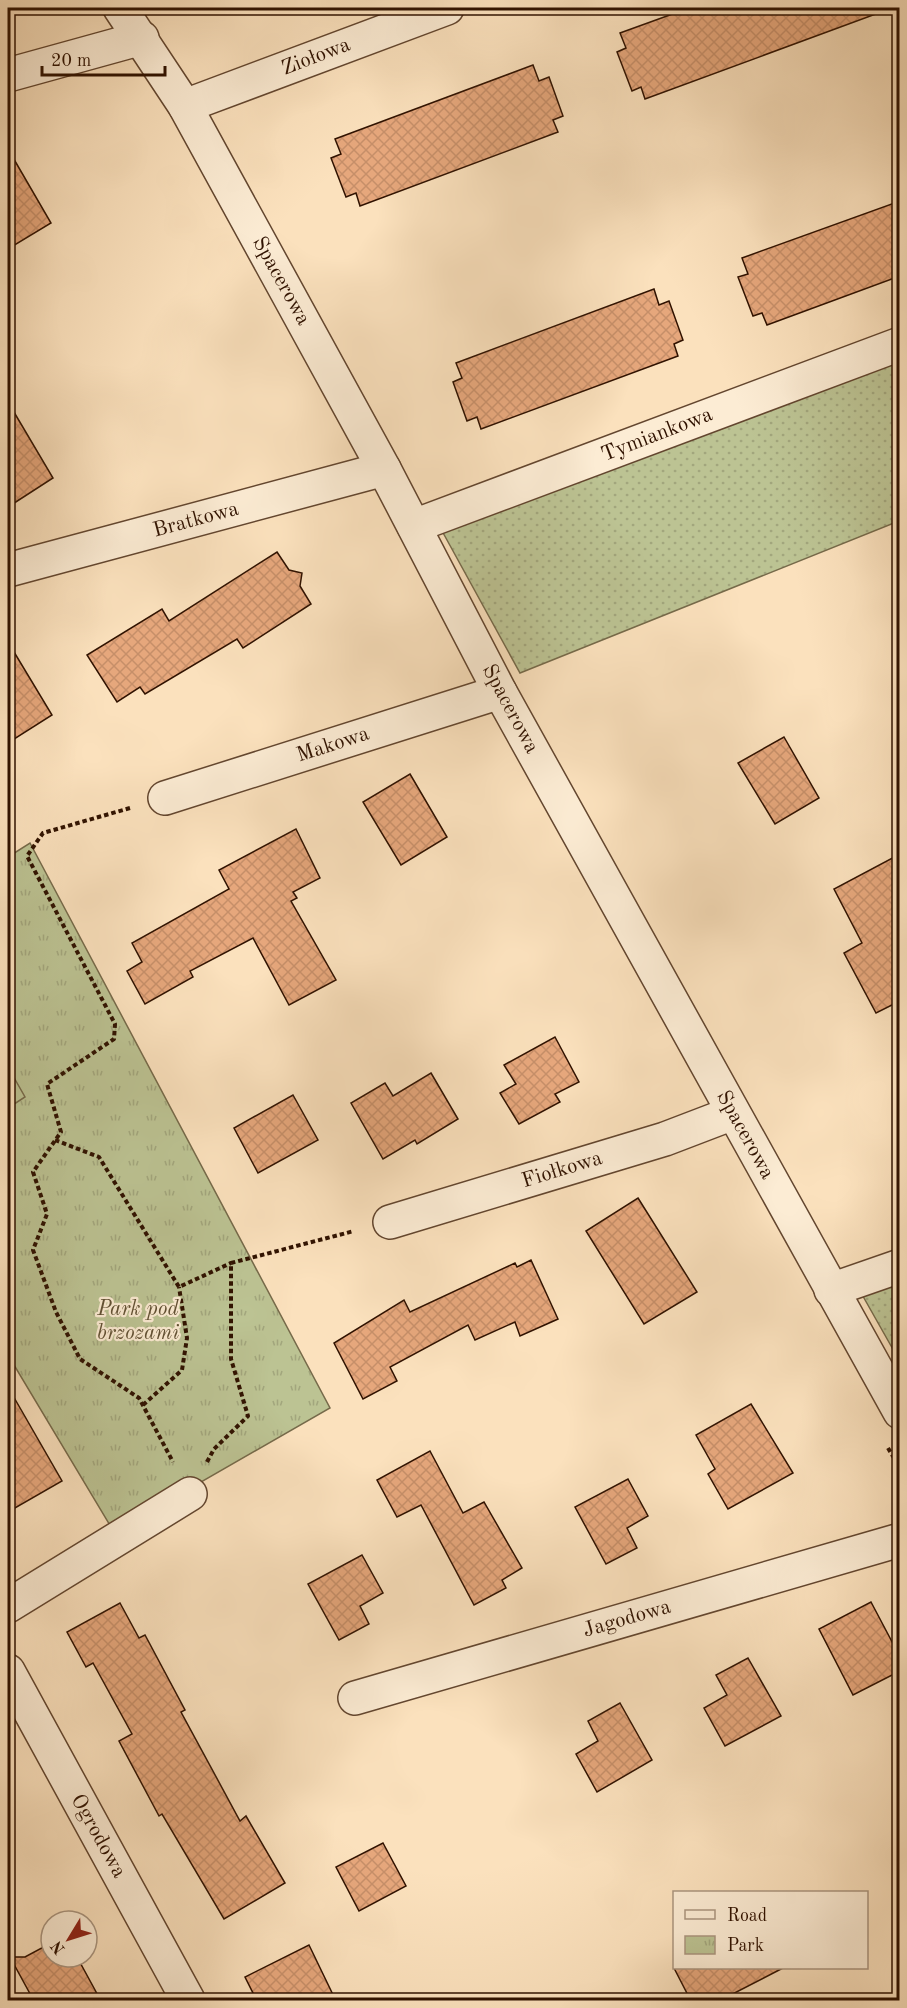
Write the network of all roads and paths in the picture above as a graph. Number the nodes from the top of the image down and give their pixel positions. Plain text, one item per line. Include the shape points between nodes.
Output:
1 (120, 8) edge
2 (447, 8) edge
3 (142, 38) junction
4 (8, 75) edge
5 (185, 106) junction
6 (900, 344) edge
7 (384, 469) junction
8 (414, 526) junction
9 (8, 570) edge
10 (500, 692) junction
11 (165, 798) joint
12 (733, 1113) junction
13 (55, 1140) junction
14 (390, 1222) joint
15 (231, 1263) junction
16 (900, 1266) edge
17 (179, 1287) junction
18 (831, 1290) junction
19 (143, 1405) junction
20 (900, 1412) edge
21 (190, 1494) junction
22 (900, 1540) edge
23 (8, 1606) edge
24 (8, 1671) edge
25 (355, 1698) dead end
26 (188, 2001) edge

1 - 3 street, Spacerowa
2 - 5 street, Ziołowa
3 - 4 street
3 - 5 street, Spacerowa
5 - 7 street, Spacerowa
6 - 8 street, Tymiankowa
7 - 8 street, Spacerowa
7 - 9 street, Bratkowa
8 - 10 street, Spacerowa
10 - 11 street, Makowa
10 - 12 street, Spacerowa
11 - 13 path via 43,833 27,856 115,1024 114,1039 47,1084 61,1132
12 - 14 street, Fiołkowa via 665,1138
12 - 18 street, Spacerowa
13 - 17 path via 99,1157
13 - 19 path via 33,1172 48,1214 33,1250 56,1312 80,1359 140,1398
14 - 15 path
15 - 17 path
15 - 21 path via 231,1359 248,1416 214,1449
16 - 18 street
17 - 19 path via 187,1338 182,1370
18 - 20 street, Spacerowa
19 - 21 path
21 - 23 street
22 - 25 street, Jagodowa
24 - 26 street, Ogrodowa

